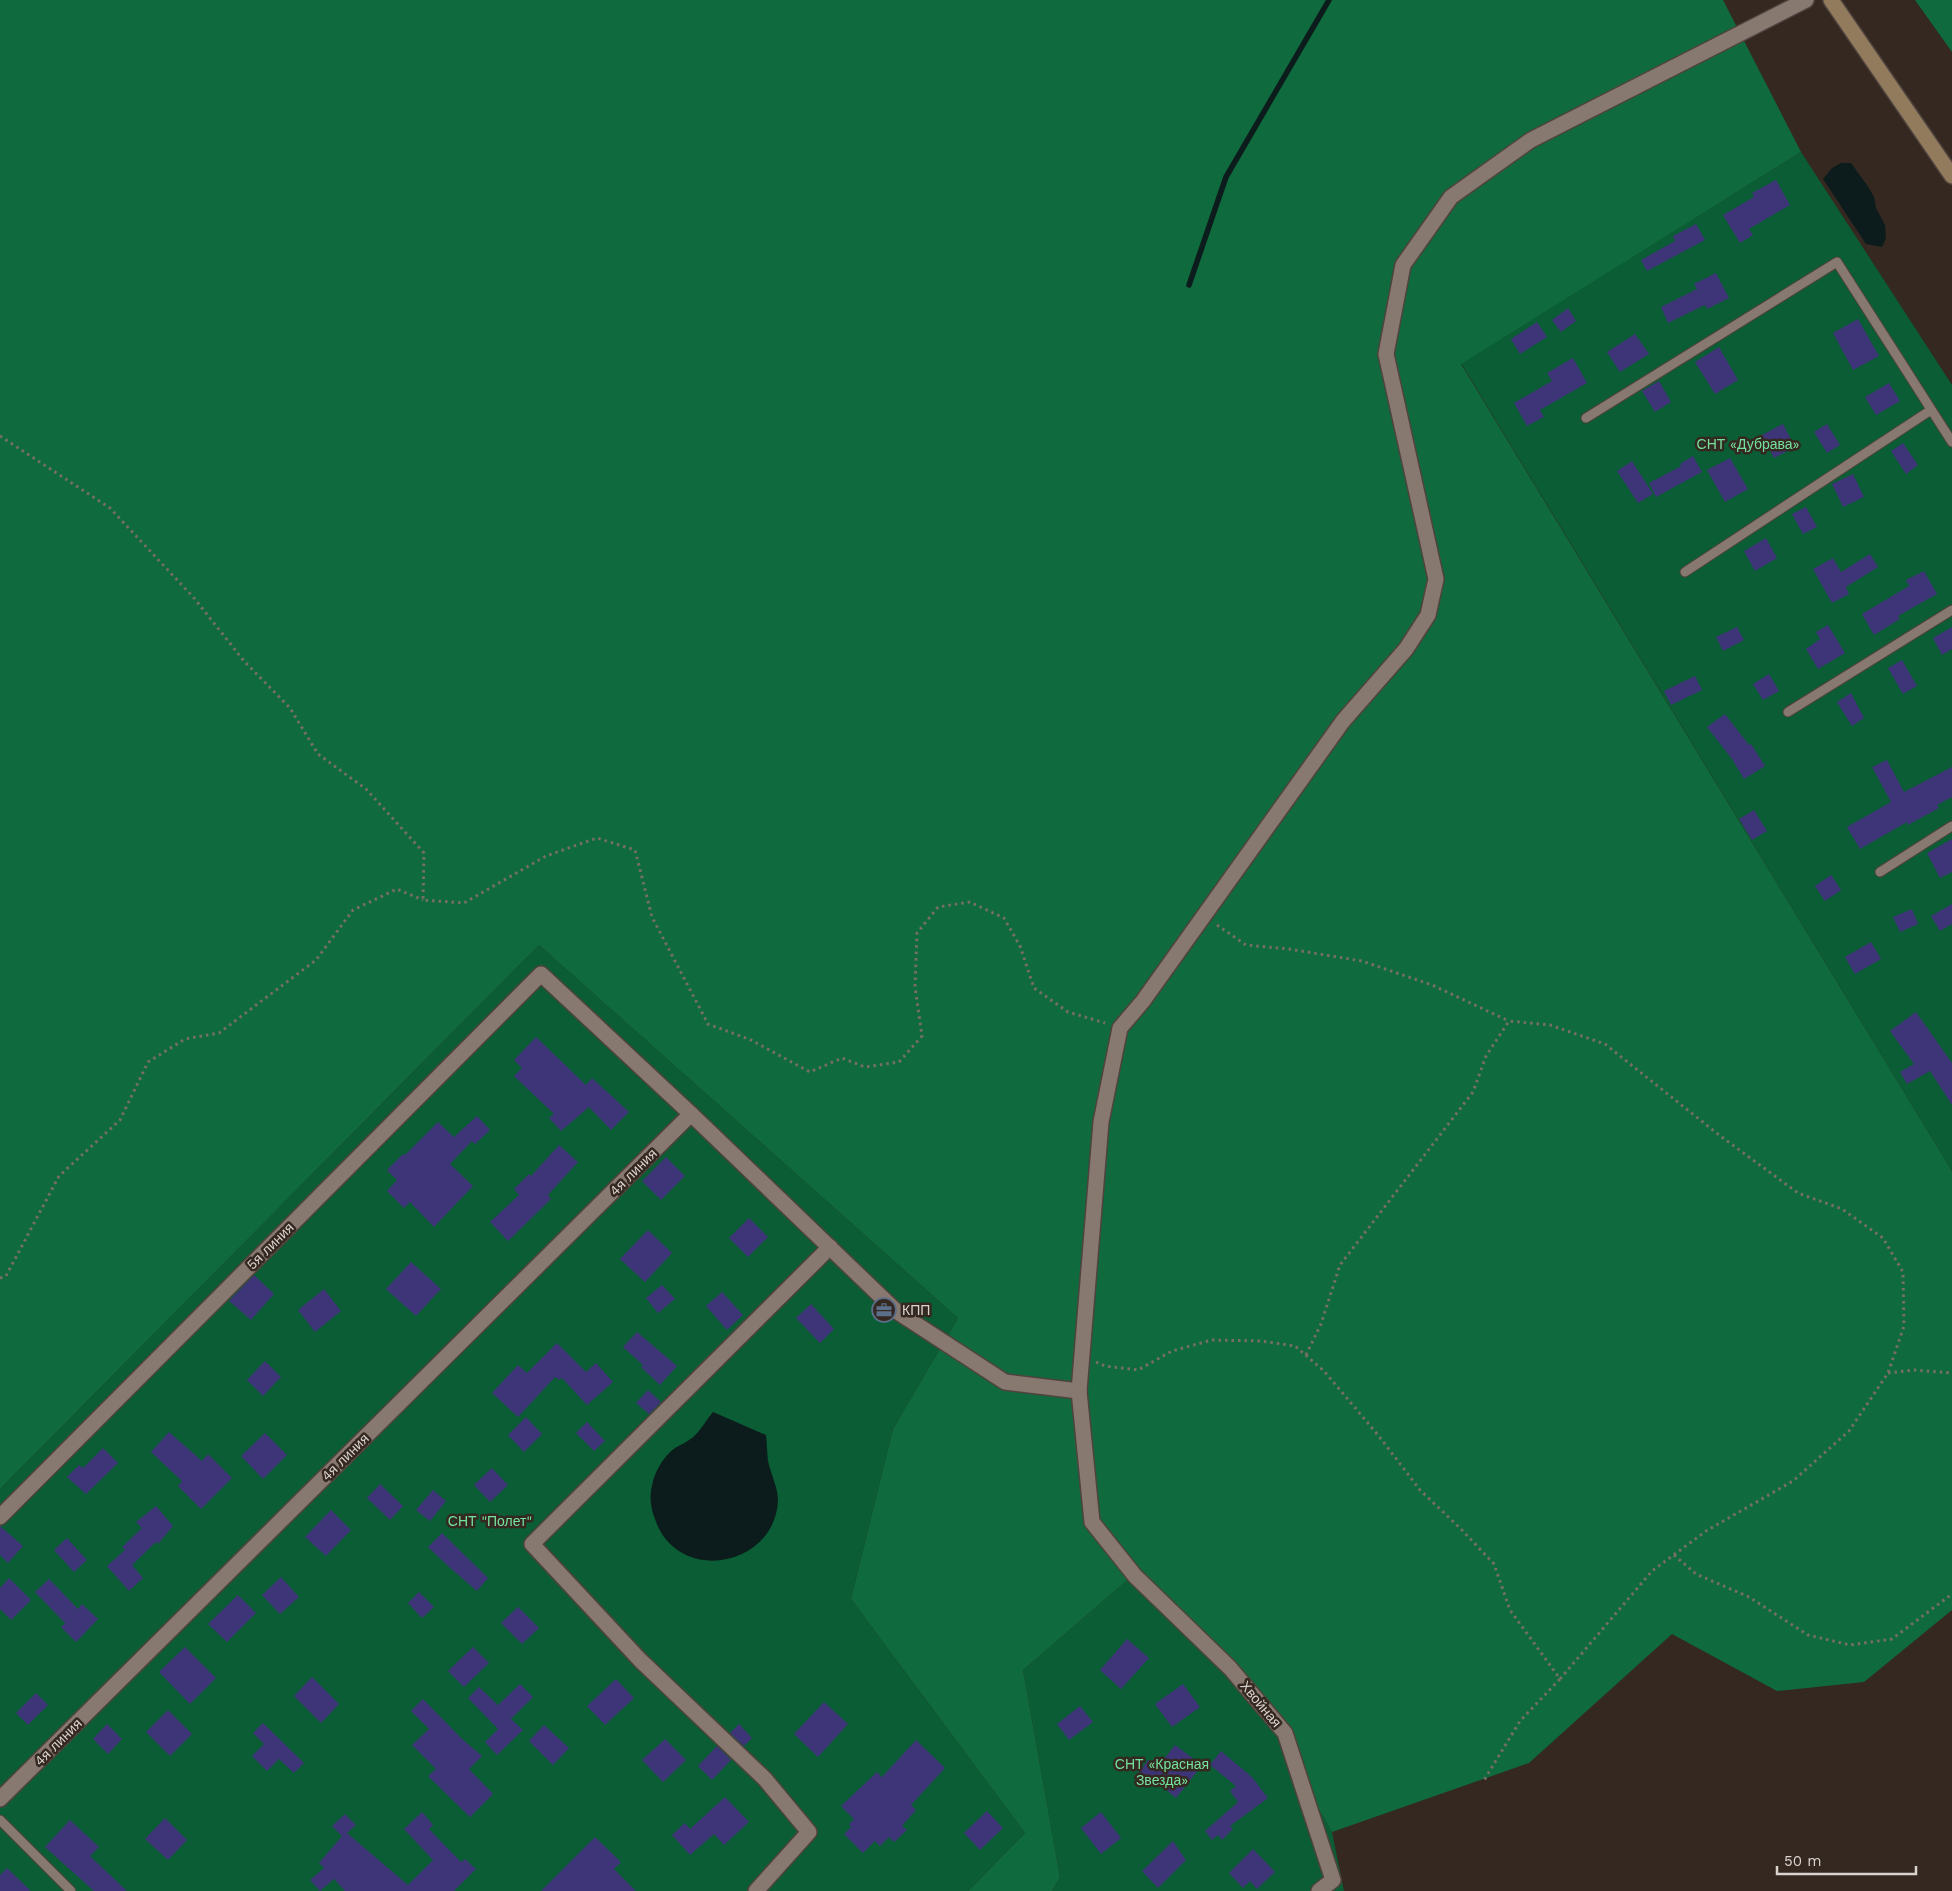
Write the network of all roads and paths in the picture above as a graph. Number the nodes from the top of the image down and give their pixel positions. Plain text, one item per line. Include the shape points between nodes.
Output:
1 (1806, 0) edge
2 (1831, 0) edge
3 (1952, 176) edge
4 (1931, 410) junction
5 (1586, 418) dead end
6 (0, 436) edge
7 (1952, 442) edge
8 (1685, 572) dead end
9 (1952, 610) edge
10 (1788, 712) dead end
11 (1952, 826) edge
12 (1880, 872) dead end
13 (423, 900) junction
14 (1203, 916) junction
15 (1509, 1021) junction
16 (1120, 1028) junction
17 (691, 1114) junction
18 (830, 1248) junction
19 (0, 1278) edge
20 (1306, 1355) junction
21 (1082, 1356) junction
22 (1888, 1373) junction
23 (1952, 1373) edge
24 (1079, 1391) junction
25 (0, 1517) edge
26 (1674, 1555) junction
27 (1952, 1594) edge
28 (1560, 1679) junction
29 (1483, 1782) dead end
30 (0, 1799) edge
31 (0, 1820) edge
32 (71, 1891) edge
33 (756, 1891) edge
34 (1319, 1891) edge

1 - 14 street via 1531,140 1451,197 1403,265 1386,354 1436,579 1428,616 1406,649 1343,721
2 - 3 main road
4 - 5 lane via 1837,262
4 - 7 lane
4 - 8 lane
6 - 13 path via 110,508 194,598 244,661 290,708 318,754 366,789 424,852
9 - 10 lane
11 - 12 lane
13 - 16 path via 464,903 546,856 597,838 635,850 652,917 708,1024 751,1040 810,1072 842,1058 865,1067 899,1062 922,1036 915,988 917,933 938,907 970,902 1004,918 1020,946 1034,988 1068,1012
13 - 19 path via 397,889 353,910 316,960 220,1033 185,1039 148,1062 120,1120 59,1176 6,1276
14 - 15 path via 1246,945 1362,960 1432,985
14 - 16 street
15 - 20 path via 1486,1056 1473,1092 1340,1265 1321,1324
15 - 22 path via 1550,1025 1605,1044 1798,1193 1842,1209 1884,1238 1903,1272 1904,1326
16 - 21 street via 1101,1122
17 - 18 street
17 - 25 street, 5я линия via 540,974
17 - 30 street, 4я линия
18 - 24 street via 896,1311 1005,1382
18 - 33 street via 532,1544 640,1660 765,1779 808,1832
20 - 21 path via 1295,1346 1262,1341 1212,1340 1172,1351 1138,1370 1105,1366
20 - 28 path via 1324,1371 1420,1490 1494,1564 1510,1610
21 - 24 street
22 - 23 path via 1914,1370
22 - 26 path via 1849,1431 1793,1481 1706,1531
24 - 34 street, Хвойная via 1092,1522 1135,1576 1230,1668 1285,1733 1333,1880
26 - 27 path via 1696,1574 1748,1597 1808,1635 1850,1645 1892,1639
26 - 28 path via 1652,1571
28 - 29 path via 1520,1721
31 - 32 lane

